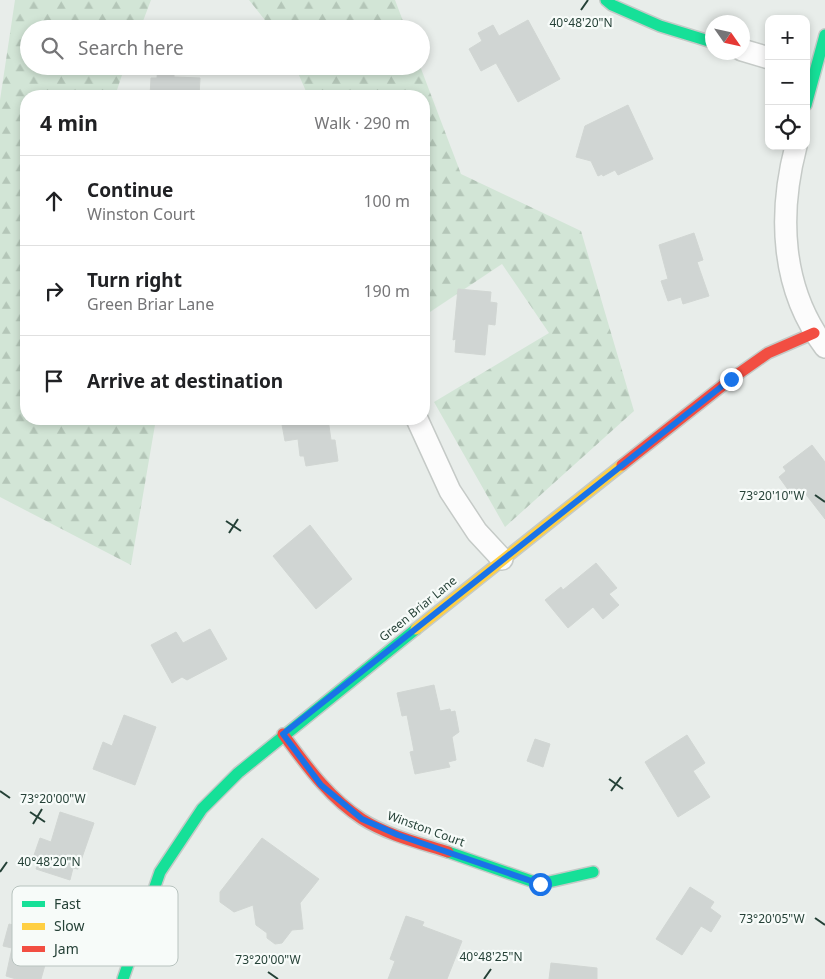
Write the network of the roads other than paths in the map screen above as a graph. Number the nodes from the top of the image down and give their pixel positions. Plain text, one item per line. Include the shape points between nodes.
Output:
1 (606, 0) edge
2 (825, 35) edge
3 (705, 40) edge
4 (750, 52) edge
5 (765, 57) edge
6 (811, 69) edge
7 (795, 150) edge
8 (820, 340) edge
9 (420, 425) edge
10 (502, 559) junction
11 (283, 734) junction
12 (593, 872) dead end
13 (155, 886) edge
14 (127, 966) edge
15 (123, 979) edge

1 - 3 street via 660,26
2 - 6 street
4 - 5 street
7 - 8 street via 785,217 788,257 796,297
8 - 10 street, Green Briar Lane via 768,353
9 - 10 street via 450,491 477,532
10 - 11 street, Green Briar Lane
11 - 12 street, Winston Court via 321,785 362,819 398,835 540,884
11 - 13 street, Green Briar Lane via 202,809 160,872
14 - 15 street, Green Briar Lane

